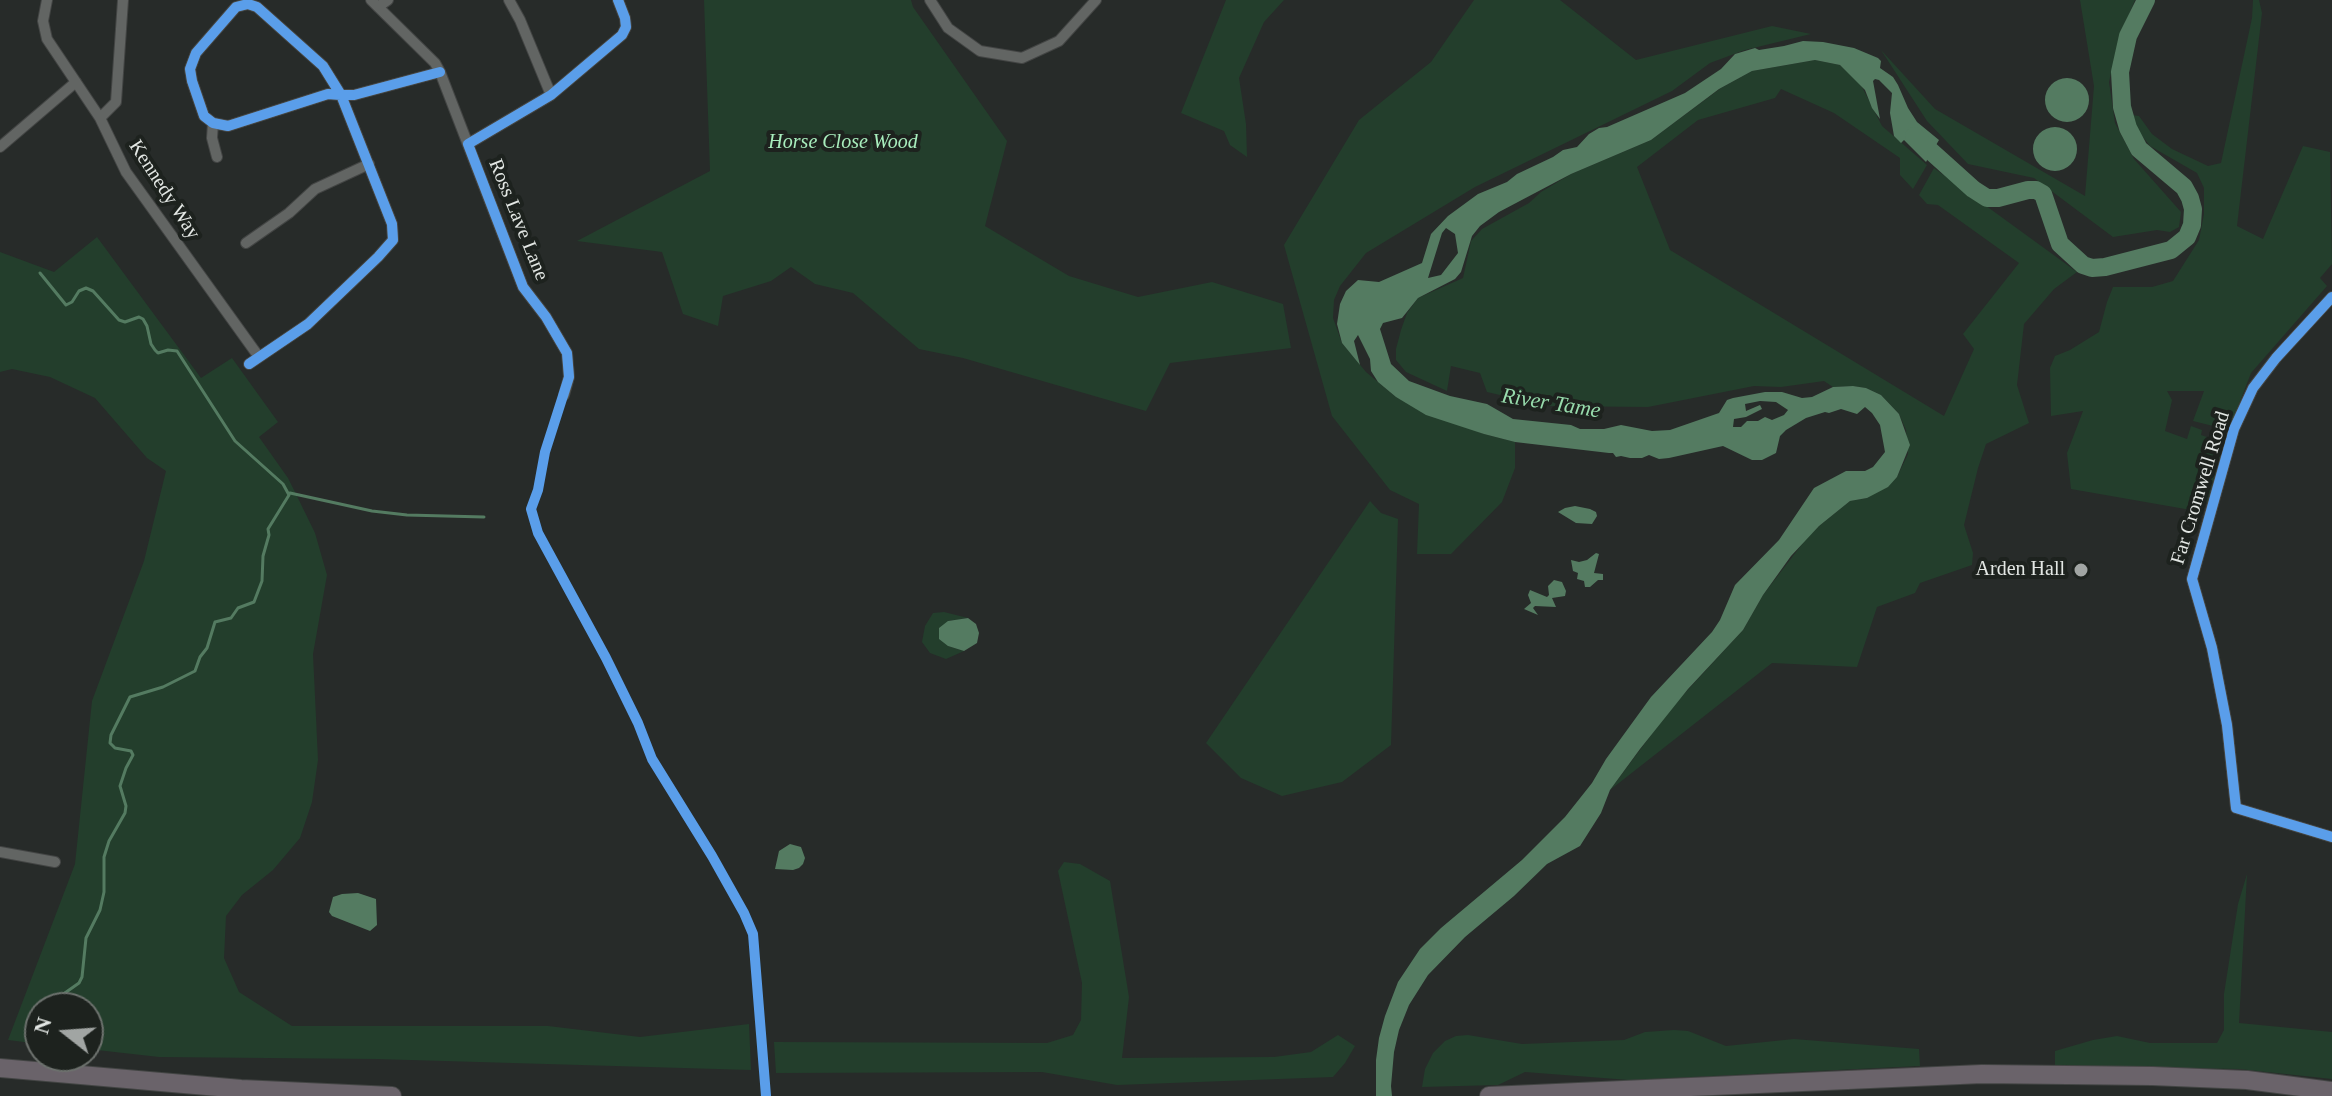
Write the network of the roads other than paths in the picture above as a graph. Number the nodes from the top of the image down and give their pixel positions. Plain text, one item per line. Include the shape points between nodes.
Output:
1 (47, 0) edge
2 (123, 0) edge
3 (388, 0) edge
4 (509, 0) edge
5 (618, 0) edge
6 (930, 0) edge
7 (1096, 0) edge
8 (374, 4) edge
9 (440, 72) junction
10 (76, 82) junction
11 (341, 95) junction
12 (551, 95) junction
13 (100, 118) junction
14 (213, 123) junction
15 (468, 144) junction
16 (0, 147) edge
17 (217, 157) dead end
18 (369, 164) junction
19 (246, 243) dead end
20 (2332, 297) edge
21 (259, 357) junction
22 (249, 364) dead end
23 (564, 395) dead end
24 (2332, 837) edge
25 (0, 852) edge
26 (55, 862) dead end
27 (0, 1068) edge
28 (2332, 1091) edge
29 (392, 1096) edge
30 (1489, 1096) edge

1 - 10 street, Kennedy Way via 47,39
2 - 13 street via 116,102
3 - 8 street
4 - 12 street
5 - 12 street via 625,18 622,35
6 - 7 street via 948,28 980,51 1022,58 1059,41
8 - 9 street
9 - 11 street
9 - 15 street, Ross Lave Lane
10 - 13 street, Kennedy Way
10 - 16 street
11 - 14 street via 328,94 228,126
11 - 14 street via 323,66 248,4 236,7 192,60 192,81 204,116
11 - 18 street
12 - 15 street
13 - 21 street, Kennedy Way via 126,172
14 - 17 street
15 - 23 street, Ross Lave Lane via 523,287 567,353
18 - 19 street via 315,189
18 - 21 street via 393,240 308,324
20 - 24 street, Far Cromwell Road via 2253,388 2234,429 2192,579 2227,725 2236,808
21 - 22 street
25 - 26 street
27 - 29 highway
28 - 30 highway via 2247,1080 1982,1074

